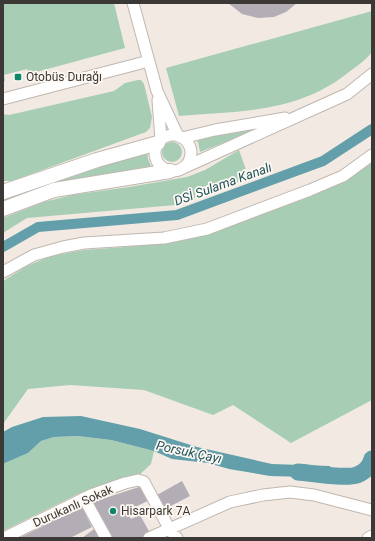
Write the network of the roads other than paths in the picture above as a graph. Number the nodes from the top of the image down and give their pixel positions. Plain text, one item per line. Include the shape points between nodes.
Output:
1 (134, 3) edge
2 (149, 61) junction
3 (372, 74) edge
4 (157, 91) junction
5 (3, 99) edge
6 (301, 116) junction
7 (180, 137) junction
8 (159, 141) junction
9 (372, 155) edge
10 (176, 170) junction
11 (3, 192) edge
12 (3, 209) edge
13 (3, 272) edge
14 (84, 498) junction
15 (372, 510) edge
16 (173, 534) edge
17 (372, 536) edge
18 (4, 538) edge
19 (106, 538) edge
20 (149, 538) edge
21 (368, 538) edge

1 - 2 street
2 - 4 street
2 - 5 street
3 - 6 street via 347,94
4 - 7 street
4 - 8 street
6 - 7 street
6 - 10 street
7 - 8 street via 169,136
7 - 10 street via 188,144 191,153 189,162
8 - 10 street via 155,151 156,160 162,167
8 - 11 street
9 - 13 street via 343,176 207,229 164,238 84,243 63,247 34,255
10 - 12 street via 54,190
14 - 16 street, Durukanlı Sokak via 125,483 138,480 144,482
14 - 18 street, Durukanlı Sokak
14 - 19 street
15 - 16 street via 314,495 290,492 263,494 230,502 198,516
16 - 20 street
17 - 21 street

